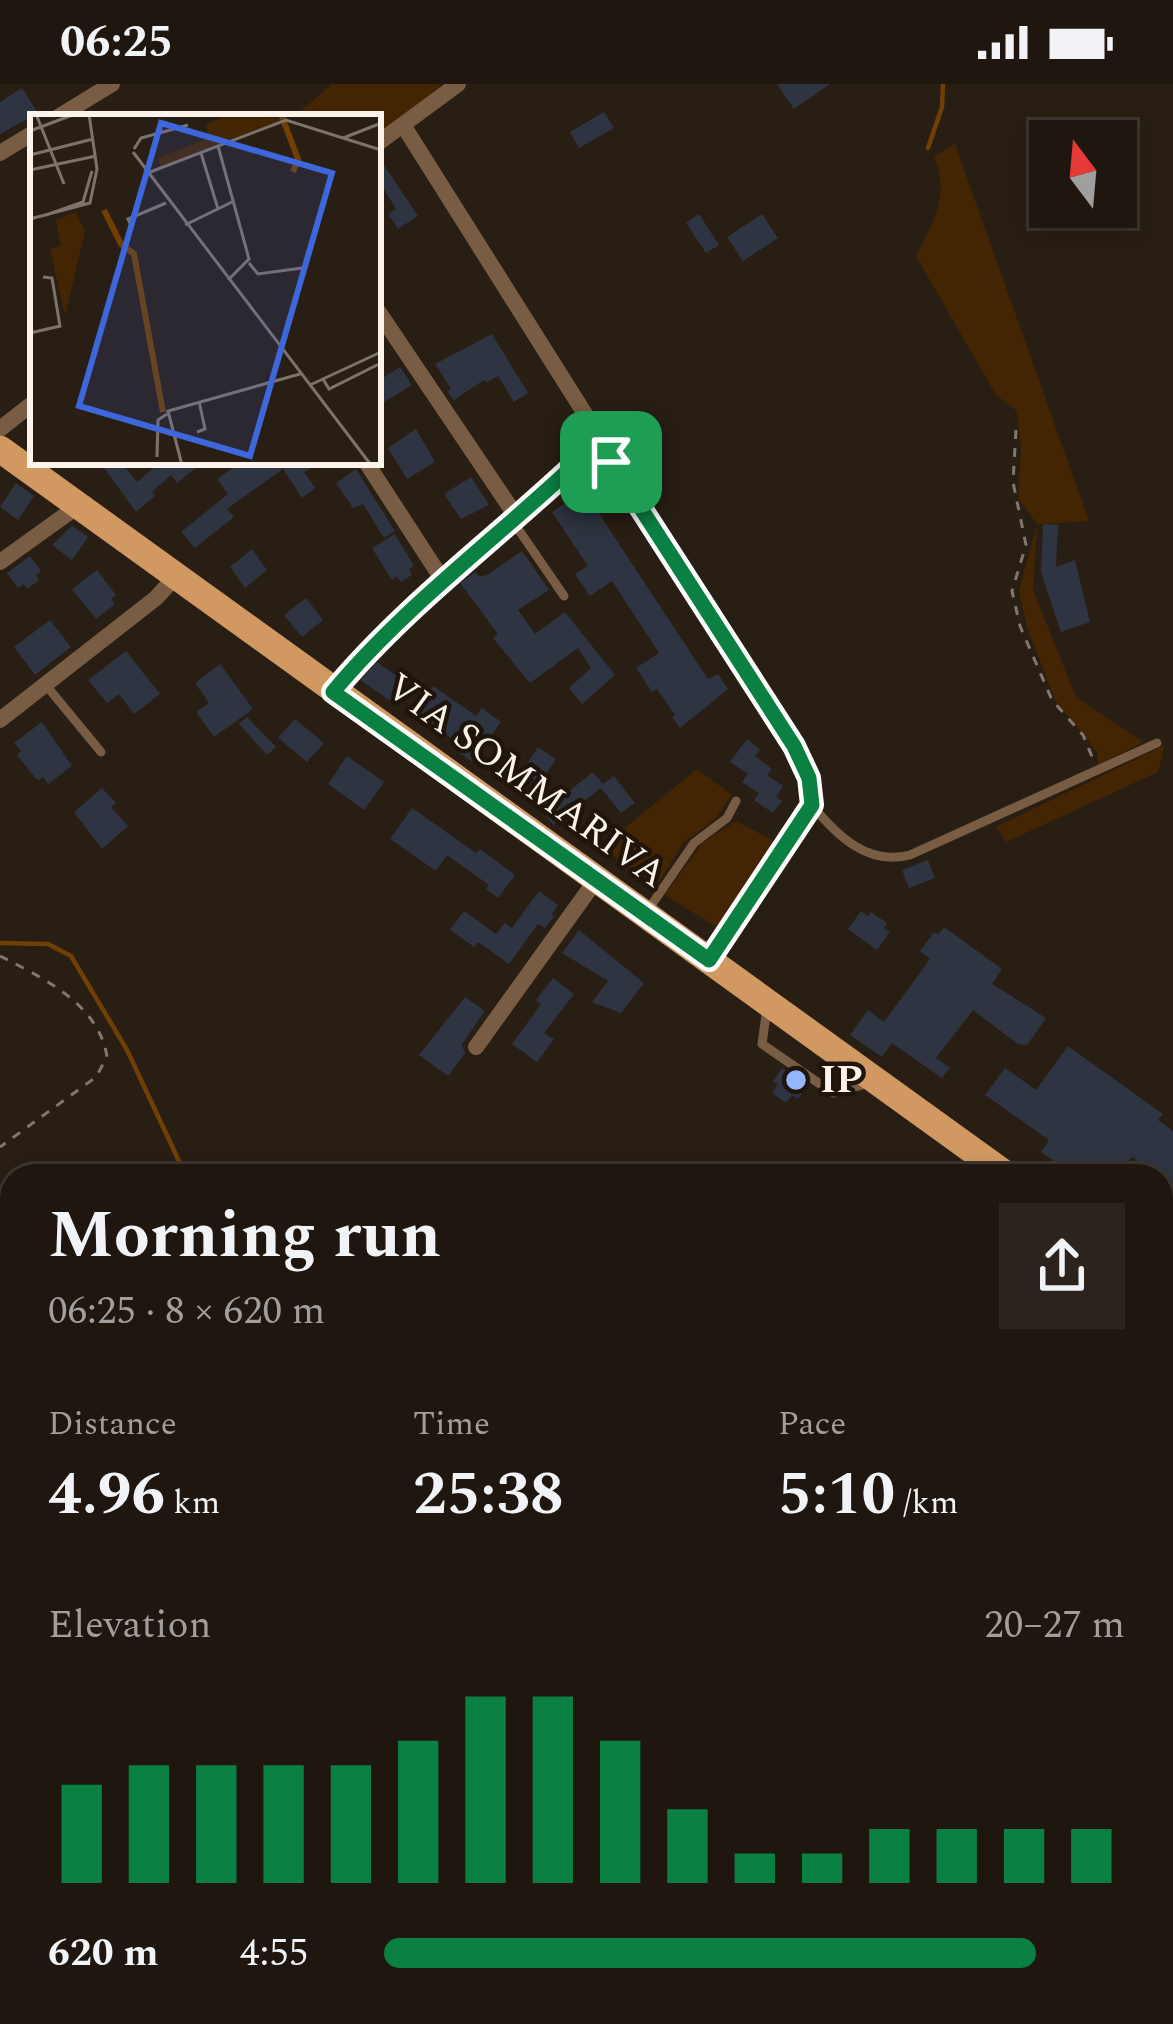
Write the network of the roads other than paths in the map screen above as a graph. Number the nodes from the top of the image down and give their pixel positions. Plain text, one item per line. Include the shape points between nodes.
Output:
1 (112, 84) edge
2 (458, 84) edge
3 (63, 114) edge
4 (403, 125) junction
5 (30, 135) edge
6 (381, 141) edge
7 (0, 153) edge
8 (381, 314) edge
9 (30, 406) edge
10 (0, 428) edge
11 (0, 449) edge
12 (598, 451) junction
13 (368, 465) edge
14 (77, 506) junction
15 (516, 521) junction
16 (0, 562) edge
17 (176, 576) junction
18 (444, 582) junction
19 (564, 596) dead end
20 (45, 684) junction
21 (333, 692) junction
22 (0, 720) edge
23 (1156, 743) dead end
24 (101, 752) dead end
25 (736, 801) dead end
26 (812, 805) junction
27 (596, 880) junction
28 (645, 915) junction
29 (709, 960) junction
30 (476, 1047) dead end
31 (991, 1164) edge

1 - 3 street
2 - 4 street
4 - 6 street
4 - 12 street via 597,433
5 - 7 street
8 - 15 street
9 - 10 street
11 - 14 main road, VIA SOMMARIVA
12 - 15 street
12 - 26 street via 794,746
13 - 18 street
14 - 16 street
14 - 17 main road, VIA SOMMARIVA
15 - 18 street
15 - 19 lane
17 - 20 street
17 - 21 main road, VIA SOMMARIVA
18 - 21 street
20 - 22 street
20 - 24 lane
21 - 27 main road, VIA SOMMARIVA
23 - 26 lane via 889,860 832,830
25 - 28 lane via 694,843
26 - 29 street
27 - 28 main road, VIA SOMMARIVA
27 - 30 street
28 - 29 main road, VIA SOMMARIVA
29 - 31 main road, VIA SOMMARIVA

